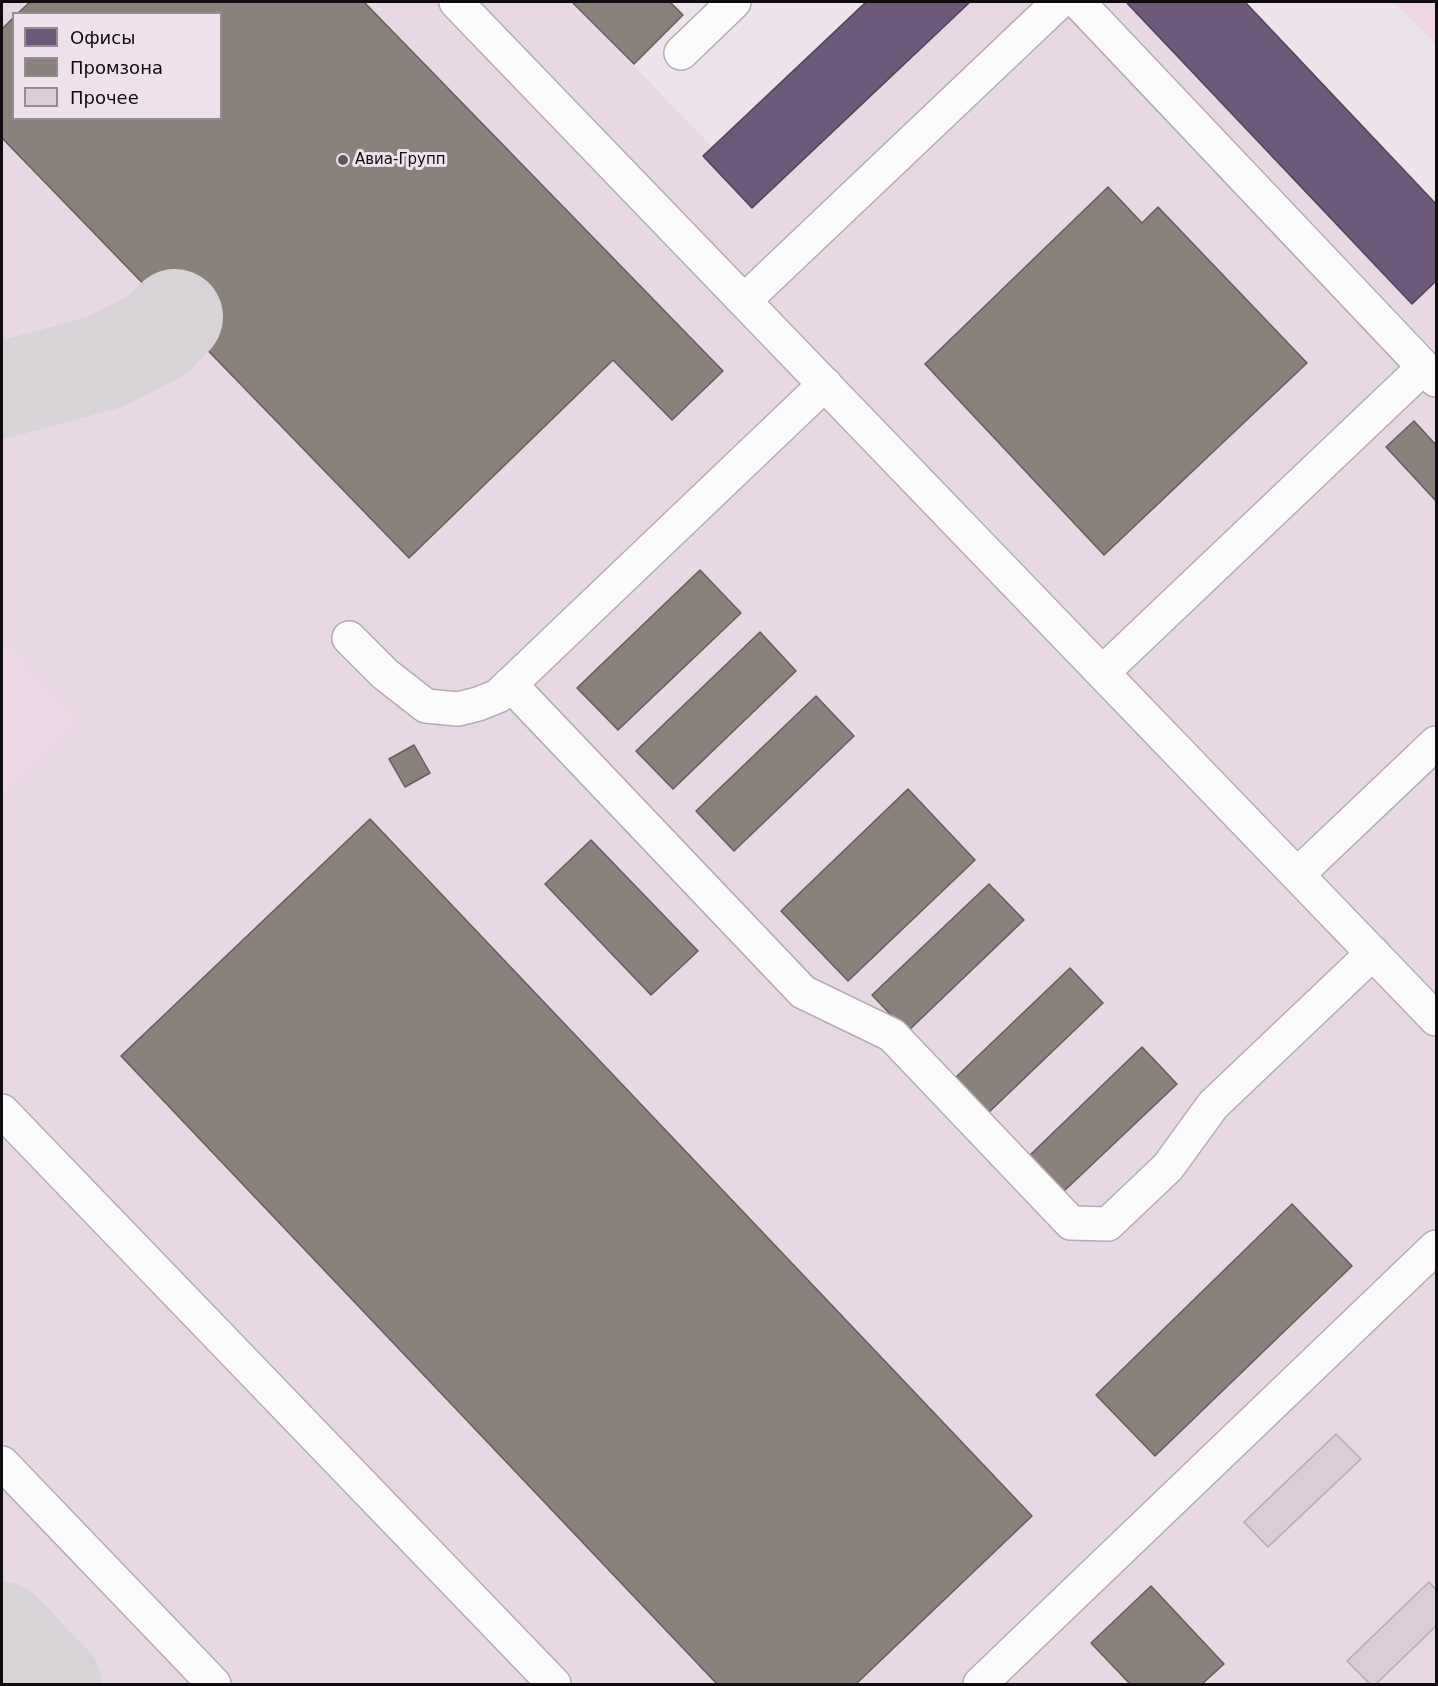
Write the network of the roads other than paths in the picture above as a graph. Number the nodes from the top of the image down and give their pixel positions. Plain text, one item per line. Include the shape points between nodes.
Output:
1 (456, 2) edge
2 (1059, 2) edge
3 (1078, 2) edge
4 (725, 5) edge
5 (681, 53) dead end
6 (745, 300) junction
7 (1430, 373) edge
8 (825, 384) junction
9 (349, 638) dead end
10 (1103, 672) junction
11 (510, 684) junction
12 (1437, 742) edge
13 (1298, 874) junction
14 (1373, 953) junction
15 (1437, 1019) edge
16 (2, 1111) edge
17 (1437, 1247) edge
18 (2, 1463) edge
19 (214, 1684) edge
20 (554, 1684) edge
21 (980, 1684) edge

1 - 6 lane
2 - 6 lane
3 - 7 lane
4 - 5 lane
6 - 8 lane
7 - 10 lane
8 - 10 lane
8 - 11 lane
9 - 11 lane via 385,674 426,705 458,709 478,704 498,696
10 - 13 lane
11 - 14 lane via 803,992 892,1035 1071,1223 1108,1224 1168,1167 1213,1105
12 - 13 lane
13 - 14 lane
14 - 15 lane
16 - 20 lane
17 - 21 lane
18 - 19 lane

